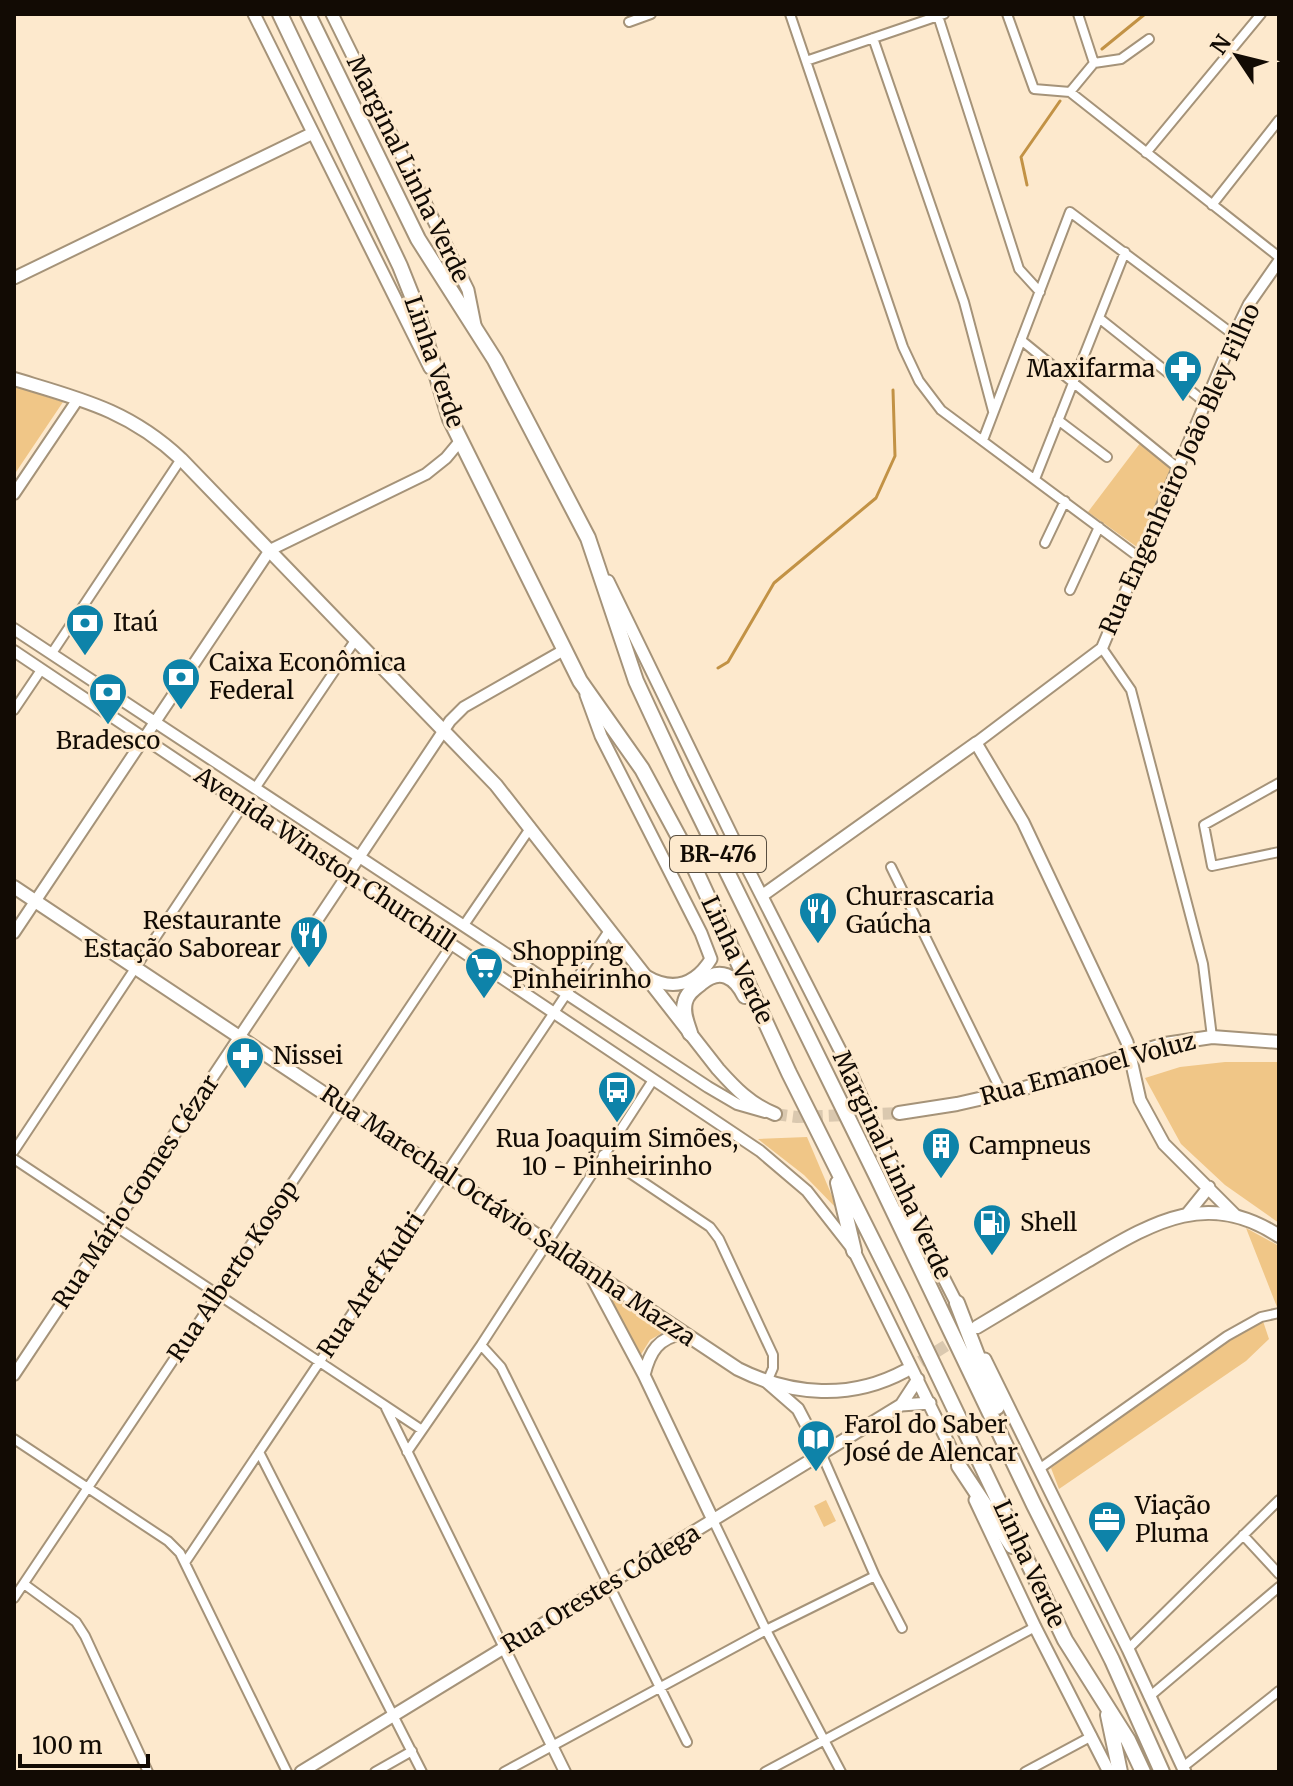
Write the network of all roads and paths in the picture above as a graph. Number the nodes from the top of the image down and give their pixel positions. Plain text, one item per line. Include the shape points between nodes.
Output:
1 (254, 14) edge
2 (280, 14) edge
3 (308, 14) edge
4 (332, 14) edge
5 (651, 14) edge
6 (790, 14) edge
7 (1007, 14) edge
8 (1078, 14) edge
9 (1261, 14) edge
10 (941, 15) edge
11 (629, 22) dead end
12 (873, 38) junction
13 (1149, 39) dead end
14 (806, 61) junction
15 (1094, 63) junction
16 (1070, 92) junction
17 (1279, 120) edge
18 (311, 134) junction
19 (1146, 153) junction
20 (1212, 205) junction
21 (1125, 252) junction
22 (1279, 259) edge
23 (14, 278) edge
24 (1040, 292) junction
25 (1099, 318) junction
26 (475, 326) junction
27 (1234, 335) junction
28 (1021, 340) junction
29 (14, 379) edge
30 (437, 382) junction
31 (1073, 382) junction
32 (1206, 403) junction
33 (74, 404) junction
34 (993, 413) junction
35 (1058, 420) junction
36 (461, 440) junction
37 (983, 440) junction
38 (1107, 457) dead end
39 (181, 459) junction
40 (1178, 468) junction
41 (1035, 479) junction
42 (14, 494) edge
43 (1065, 501) junction
44 (1099, 527) junction
45 (1045, 543) dead end
46 (270, 550) junction
47 (597, 558) junction
48 (1140, 558) junction
49 (1070, 590) dead end
50 (14, 629) edge
51 (356, 639) junction
52 (1102, 648) junction
53 (564, 650) junction
54 (14, 651) edge
55 (52, 653) junction
56 (41, 670) junction
57 (580, 681) junction
58 (14, 710) edge
59 (156, 720) junction
60 (444, 729) junction
61 (145, 737) junction
62 (976, 743) junction
63 (1279, 783) edge
64 (256, 787) junction
65 (244, 804) junction
66 (531, 827) junction
67 (1279, 852) edge
68 (360, 856) junction
69 (891, 867) dead end
70 (348, 874) junction
71 (14, 887) edge
72 (763, 895) junction
73 (35, 901) junction
74 (464, 925) junction
75 (610, 929) junction
76 (14, 933) edge
77 (452, 944) junction
78 (136, 968) junction
79 (646, 975) junction
80 (566, 993) junction
81 (554, 1012) junction
82 (690, 1033) junction
83 (239, 1037) junction
84 (1212, 1037) junction
85 (1279, 1042) edge
86 (1130, 1054) junction
87 (789, 1073) junction
88 (653, 1080) junction
89 (1002, 1093) junction
90 (343, 1106) junction
91 (899, 1113) tunnel mouth
92 (775, 1114) joint
93 (14, 1151) edge
94 (603, 1155) junction
95 (14, 1159) edge
96 (833, 1164) junction
97 (445, 1174) junction
98 (877, 1177) junction
99 (1209, 1187) junction
100 (1188, 1213) junction
101 (1236, 1216) junction
102 (114, 1225) junction
103 (1279, 1236) edge
104 (546, 1241) junction
105 (854, 1251) junction
106 (932, 1255) junction
107 (588, 1270) junction
108 (217, 1294) junction
109 (957, 1303) junction
110 (1279, 1313) edge
111 (977, 1327) dead end
112 (684, 1333) junction
113 (481, 1345) junction
114 (319, 1362) junction
115 (905, 1371) tunnel mouth
116 (14, 1375) edge
117 (644, 1375) junction
118 (918, 1379) junction
119 (767, 1382) junction
120 (808, 1392) junction
121 (930, 1403) junction
122 (385, 1405) junction
123 (901, 1405) junction
124 (798, 1409) junction
125 (422, 1430) junction
126 (14, 1439) edge
127 (259, 1452) junction
128 (407, 1452) junction
129 (822, 1455) junction
130 (959, 1466) junction
131 (1039, 1469) junction
132 (88, 1488) junction
133 (1279, 1500) edge
134 (1034, 1505) junction
135 (713, 1520) junction
136 (1243, 1535) junction
137 (186, 1561) junction
138 (1279, 1574) edge
139 (875, 1576) junction
140 (24, 1584) junction
141 (609, 1584) junction
142 (1279, 1587) edge
143 (14, 1598) edge
144 (1048, 1603) junction
145 (1035, 1627) junction
146 (902, 1628) dead end
147 (766, 1630) junction
148 (504, 1648) junction
149 (1128, 1649) junction
150 (660, 1687) junction
151 (1279, 1691) edge
152 (1149, 1697) junction
153 (1106, 1703) junction
154 (394, 1715) junction
155 (1092, 1736) junction
156 (825, 1741) junction
157 (687, 1742) dead end
158 (552, 1745) junction
159 (412, 1751) junction
160 (1184, 1770) edge
161 (148, 1772) edge
162 (287, 1772) edge
163 (301, 1772) edge
164 (375, 1772) edge
165 (422, 1772) edge
166 (504, 1772) edge
167 (565, 1772) edge
168 (765, 1772) edge
169 (841, 1772) edge
170 (1025, 1772) edge
171 (1109, 1772) edge
172 (1120, 1772) edge
173 (1143, 1772) edge
174 (1162, 1772) edge

1 - 18 main road
2 - 30 highway, Linha Verde / BR-476 via 400,266
3 - 26 highway, Linha Verde / BR-476 via 418,239
4 - 26 main road, Marginal Linha Verde via 468,290
5 - 11 street
6 - 14 street
7 - 16 street via 1034,89
8 - 15 street
9 - 19 street
10 - 12 street
10 - 24 street via 1019,269
12 - 14 street
12 - 34 street via 964,302
13 - 15 street via 1121,59
14 - 37 street via 908,359 941,410
15 - 16 street
16 - 19 street
17 - 20 street
18 - 23 main road
18 - 30 main road
19 - 20 street
20 - 22 street
21 - 24 street via 1070,212
21 - 25 street
21 - 27 street
22 - 27 street, Rua Engenheiro João Bley Filho
24 - 28 street
25 - 31 street
25 - 32 street
26 - 47 highway, Linha Verde / BR-476
27 - 32 street, Rua Engenheiro João Bley Filho
28 - 31 street
28 - 34 street
29 - 33 main road
30 - 36 highway, Linha Verde / BR-476
31 - 35 street
31 - 40 street
32 - 40 street, Rua Engenheiro João Bley Filho
33 - 39 main road via 108,409 136,423
33 - 42 street
34 - 37 street
35 - 38 street
35 - 41 street
36 - 46 street via 426,474
36 - 53 highway, Linha Verde / BR-476
37 - 41 street
39 - 46 main road
39 - 55 street
40 - 48 street, Rua Engenheiro João Bley Filho
41 - 43 street
43 - 44 street
43 - 45 street
44 - 48 street
44 - 49 street
46 - 51 main road
46 - 59 street
47 - 72 main road, Marginal Linha Verde
47 - 98 highway, Linha Verde / BR-476 via 636,681
48 - 52 street, Rua Engenheiro João Bley Filho
50 - 55 street, Avenida Winston Churchill
51 - 60 main road
51 - 64 street
52 - 62 street, Rua Engenheiro João Bley Filho
52 - 84 street via 1131,690 1203,964
53 - 57 highway, Linha Verde / BR-476
53 - 60 street, Rua Mário Gomes Cézar via 464,707
54 - 56 street, Avenida Winston Churchill
55 - 59 street, Avenida Winston Churchill
56 - 58 street
56 - 61 street, Avenida Winston Churchill
57 - 79 main road via 601,736 711,959 703,973 675,986
57 - 87 highway, Linha Verde / BR-476 via 652,786
59 - 61 street
59 - 64 street, Avenida Winston Churchill
60 - 66 main road
60 - 68 street, Rua Mário Gomes Cézar
61 - 65 street, Avenida Winston Churchill
61 - 73 street
62 - 72 main road, Rua Engenheiro João Bley Filho
62 - 86 main road via 1023,822
63 - 67 street via 1204,825 1212,866
64 - 68 street, Avenida Winston Churchill
65 - 70 street, Avenida Winston Churchill
65 - 78 street
66 - 74 street
66 - 75 main road
68 - 70 street, Rua Mário Gomes Cézar
68 - 74 street, Avenida Winston Churchill
69 - 89 street
70 - 77 street, Avenida Winston Churchill
70 - 83 street, Rua Mário Gomes Cézar
71 - 73 main road, Rua Marechal Octávio Saldanha Mazza
72 - 106 main road, Marginal Linha Verde via 845,1060
73 - 76 street
73 - 78 main road, Rua Marechal Octávio Saldanha Mazza
74 - 80 street, Avenida Winston Churchill
75 - 79 main road
75 - 80 street, Rua Aref Kudri
77 - 81 street, Avenida Winston Churchill
77 - 90 street, Rua Alberto Kosop
78 - 83 main road, Rua Marechal Octávio Saldanha Mazza
78 - 93 street
79 - 82 main road
80 - 81 street, Rua Aref Kudri
80 - 92 street, Avenida Winston Churchill via 723,1097
81 - 88 street, Avenida Winston Churchill
81 - 97 street, Rua Aref Kudri
82 - 87 highway via 684,1012 689,993 707,978 728,976 740,986 778,1063
82 - 92 main road via 739,1093
83 - 90 main road, Rua Marechal Octávio Saldanha Mazza
83 - 102 street, Rua Mário Gomes Cézar
84 - 85 main road, Rua Emanoel Voluz
84 - 86 main road, Rua Emanoel Voluz
86 - 89 main road, Rua Emanoel Voluz
86 - 99 main road via 1135,1083 1164,1144
87 - 96 highway, Linha Verde / BR-476
88 - 94 street
88 - 105 street, Avenida Winston Churchill via 790,1175
89 - 91 main road, Rua Emanoel Voluz
90 - 97 main road, Rua Marechal Octávio Saldanha Mazza
90 - 108 street, Rua Alberto Kosop
94 - 104 street
94 - 119 street via 698,1217 719,1239 773,1355
95 - 102 street
96 - 105 highway
96 - 144 highway, Linha Verde / BR-476
97 - 104 main road, Rua Marechal Octávio Saldanha Mazza
97 - 114 street, Rua Aref Kudri
98 - 106 highway
98 - 134 highway, Linha Verde / BR-476
99 - 100 main road
99 - 101 main road
100 - 101 main road
100 - 111 main road via 1143,1228
101 - 103 main road
102 - 108 street
102 - 116 street, Rua Mário Gomes Cézar
104 - 107 main road, Rua Marechal Octávio Saldanha Mazza
104 - 113 street
105 - 118 main road
106 - 109 main road, Marginal Linha Verde
107 - 112 main road, Rua Marechal Octávio Saldanha Mazza
107 - 117 main road
108 - 114 street
108 - 132 street, Rua Alberto Kosop
109 - 131 main road, Marginal Linha Verde
109 - 134 highway
110 - 131 street via 1227,1336
112 - 117 main road via 656,1345
112 - 119 main road, Rua Marechal Octávio Saldanha Mazza
113 - 125 street
113 - 141 street via 501,1367
114 - 122 street
114 - 127 street, Rua Aref Kudri
115 - 120 main road, Rua Marechal Octávio Saldanha Mazza via 859,1389
117 - 135 main road
118 - 121 main road
118 - 123 main road, Rua Orestes Códega
119 - 120 main road, Rua Marechal Octávio Saldanha Mazza
119 - 124 main road
120 - 124 main road
121 - 123 main road, Rua Orestes Códega
121 - 130 main road
122 - 125 street
122 - 128 street
123 - 129 main road, Rua Orestes Códega
124 - 129 main road
125 - 128 street
126 - 132 street
127 - 137 street, Rua Aref Kudri
127 - 154 street
128 - 148 street
129 - 135 main road, Rua Orestes Códega
129 - 139 street
130 - 144 highway
130 - 145 main road
131 - 149 main road, Marginal Linha Verde
132 - 137 street via 168,1541
132 - 140 street, Rua Alberto Kosop
133 - 136 street
134 - 174 highway, Linha Verde / BR-476
135 - 141 main road, Rua Orestes Códega
135 - 147 street
136 - 138 street
136 - 149 street
137 - 162 street
139 - 146 street
139 - 147 street
140 - 143 street, Rua Alberto Kosop
140 - 161 street via 76,1622
141 - 148 main road, Rua Orestes Códega
141 - 150 street
142 - 152 street
144 - 153 highway, Linha Verde / BR-476 via 1079,1665
145 - 155 main road
145 - 156 street
147 - 150 street
147 - 156 street
148 - 154 main road, Rua Orestes Códega
148 - 158 street
149 - 152 main road, Marginal Linha Verde
150 - 157 street
150 - 158 street
151 - 160 street
152 - 160 main road, Marginal Linha Verde
153 - 172 highway
153 - 173 highway, Linha Verde / BR-476
154 - 159 street
154 - 163 main road, Rua Orestes Códega
155 - 170 street
155 - 171 main road
156 - 168 street
156 - 169 street
158 - 166 street
158 - 167 street
159 - 164 street
159 - 165 street

